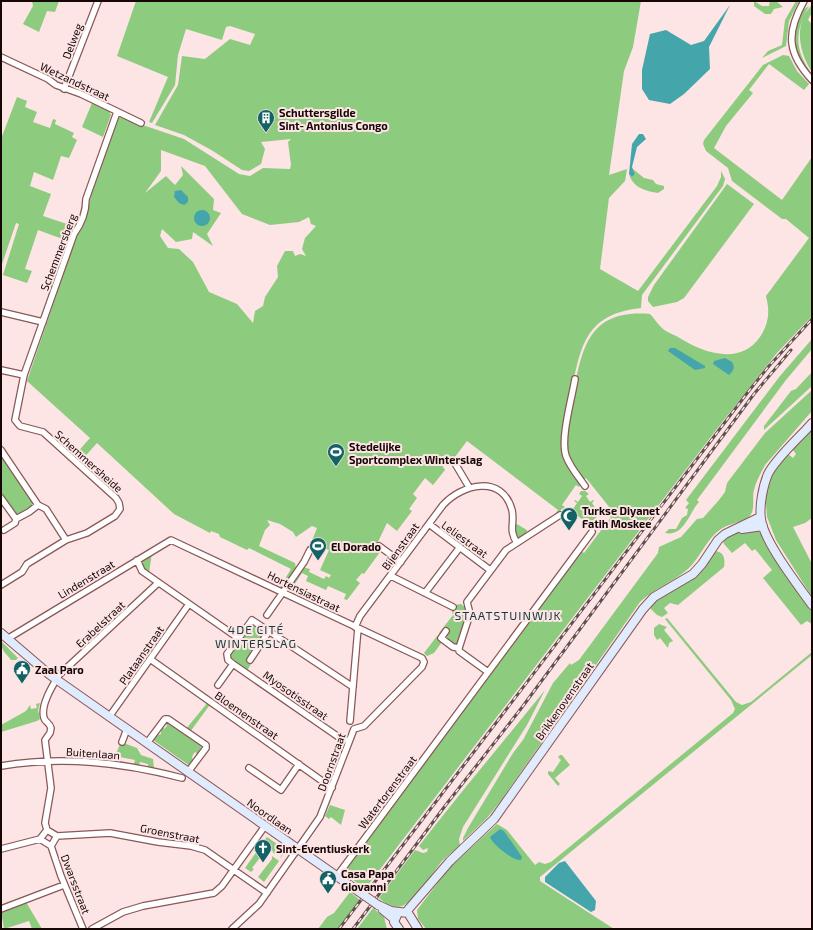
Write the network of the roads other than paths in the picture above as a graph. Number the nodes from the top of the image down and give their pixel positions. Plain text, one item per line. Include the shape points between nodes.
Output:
1 (98, 1) edge
2 (804, 1) edge
3 (1, 57) edge
4 (812, 80) edge
5 (64, 89) junction
6 (116, 112) junction
7 (141, 123) dead end
8 (1, 312) edge
9 (43, 322) junction
10 (1, 370) edge
11 (24, 375) junction
12 (575, 379) dead end
13 (812, 423) edge
14 (17, 424) joint
15 (1, 450) edge
16 (453, 460) dead end
17 (584, 486) dead end
18 (469, 487) junction
19 (1, 498) edge
20 (38, 505) junction
21 (560, 515) dead end
22 (760, 517) junction
23 (16, 519) junction
24 (429, 524) junction
25 (763, 526) junction
26 (4, 530) dead end
27 (732, 530) junction
28 (592, 532) dead end
29 (66, 540) junction
30 (176, 541) joint
31 (517, 543) junction
32 (379, 546) dead end
33 (460, 547) junction
34 (310, 550) dead end
35 (137, 560) junction
36 (401, 562) junction
37 (490, 570) junction
38 (391, 576) junction
39 (158, 583) junction
40 (1, 585) edge
41 (283, 592) junction
42 (425, 594) junction
43 (189, 604) junction
44 (812, 605) edge
45 (453, 607) dead end
46 (267, 615) dead end
47 (356, 627) junction
48 (269, 631) junction
49 (446, 631) dead end
50 (3, 635) edge
51 (238, 638) junction
52 (459, 648) junction
53 (422, 658) joint
54 (150, 659) junction
55 (250, 660) dead end
56 (233, 664) junction
57 (488, 672) junction
58 (56, 680) junction
59 (218, 685) dead end
60 (352, 687) junction
61 (109, 717) junction
62 (350, 722) dead end
63 (128, 729) junction
64 (349, 741) junction
65 (122, 742) dead end
66 (147, 744) junction
67 (48, 761) junction
68 (299, 764) junction
69 (1, 766) edge
70 (249, 768) dead end
71 (188, 772) junction
72 (182, 778) dead end
73 (332, 788) junction
74 (265, 826) junction
75 (47, 830) junction
76 (57, 836) junction
77 (40, 839) junction
78 (51, 846) junction
79 (298, 848) junction
80 (1, 849) edge
81 (233, 870) junction
82 (337, 876) junction
83 (64, 884) junction
84 (267, 894) junction
85 (1, 909) edge
86 (402, 922) edge
87 (83, 929) edge
88 (92, 929) edge
89 (232, 929) edge
90 (418, 929) edge

1 - 5 street, Delweg
2 - 4 street via 794,22 792,50 798,63
3 - 5 street, Wetzandstraat
5 - 6 street, Wetzandstraat via 81,94
6 - 7 street, Wetzandstraat
6 - 9 street, Schemmersberg via 86,198 82,222 74,234
8 - 9 street
9 - 11 street, Schemmersberg
10 - 11 street
11 - 14 street, Schemmersberg via 16,414
12 - 17 street via 565,452
13 - 22 street via 764,480 759,493 757,513
14 - 29 street, Schemmersheide via 43,432 119,503 120,509 115,516 77,538
15 - 20 street
16 - 18 street
18 - 24 street, Bijenstraat via 449,498
18 - 31 street, Bijenstraat via 485,486 503,495 512,510 512,535
19 - 23 street
20 - 23 street
20 - 29 street via 46,509
21 - 31 street
22 - 25 street
22 - 27 street, Brikkenovenstraat
23 - 26 street via 15,523
24 - 33 street, Leliestraat
24 - 36 street, Bijenstraat
25 - 27 street
25 - 44 street via 773,546
27 - 86 street, Brikkenovenstraat via 718,540 693,574 654,597 643,609 494,819 446,864
28 - 57 street
29 - 40 street, Schemmersheide via 27,564 22,572
30 - 35 street, Lindenstraat via 166,542
30 - 41 street, Hortensiastraat
31 - 37 street via 506,550
32 - 36 street
33 - 37 street, Leliestraat
33 - 42 street
34 - 41 street, Hortensiastraat
35 - 39 street via 142,571
35 - 50 street, Lindenstraat
36 - 38 street, Bijenstraat
37 - 52 street via 467,602 470,614
38 - 42 street
38 - 47 street, Bijenstraat via 360,616
39 - 43 street
39 - 58 street, Erabelstraat
41 - 46 street, Hortensiastraat
41 - 47 street, Hortensiastraat
42 - 45 street
43 - 51 street
43 - 54 street, Plataanstraat
47 - 53 street, Hortensiastraat
47 - 60 street, Bijenstraat
48 - 51 street via 252,620
48 - 55 street
48 - 60 street
49 - 52 street via 441,638 453,647
50 - 58 street, Noordlaan
51 - 56 street via 227,657
52 - 57 street via 459,651
53 - 64 street, Doornstraat via 422,667 364,726 354,729
54 - 61 street, Plataanstraat
54 - 68 street, Bloemenstraat
56 - 59 street
56 - 64 street, Myosotisstraat via 340,738
57 - 82 street, Watertorenstraat
58 - 61 street, Noordlaan
58 - 67 street via 48,693 44,714 44,719 51,728 45,740
60 - 62 street, Bijenstraat
61 - 63 street, Noordlaan
63 - 65 street
63 - 66 street, Noordlaan
64 - 73 street, Doornstraat
66 - 71 street, Noordlaan
66 - 71 street via 165,719 168,719 206,745
67 - 69 street, Buitenlaan
67 - 72 street, Buitenlaan via 85,760 112,763
67 - 75 street via 51,788
68 - 70 street via 280,790
68 - 73 street, Bloemenstraat
71 - 74 street, Noordlaan
73 - 79 street, Doornstraat via 324,811
74 - 79 street, Noordlaan
74 - 81 street
75 - 76 street
75 - 77 street
76 - 78 street, Dwarsstraat
76 - 81 street, Groenstraat via 110,833 191,846 205,850
77 - 78 street, Dwarsstraat
77 - 80 street
78 - 83 street, Dwarsstraat
79 - 82 street, Noordlaan
79 - 84 street, Doornstraat
81 - 84 street, Groenstraat
81 - 88 street via 214,893 143,906 123,912
82 - 86 street, Noordlaan, bridge
83 - 85 street
83 - 87 street, Dwarsstraat
84 - 89 street, Doornstraat via 253,911
86 - 90 street, Noordlaan

